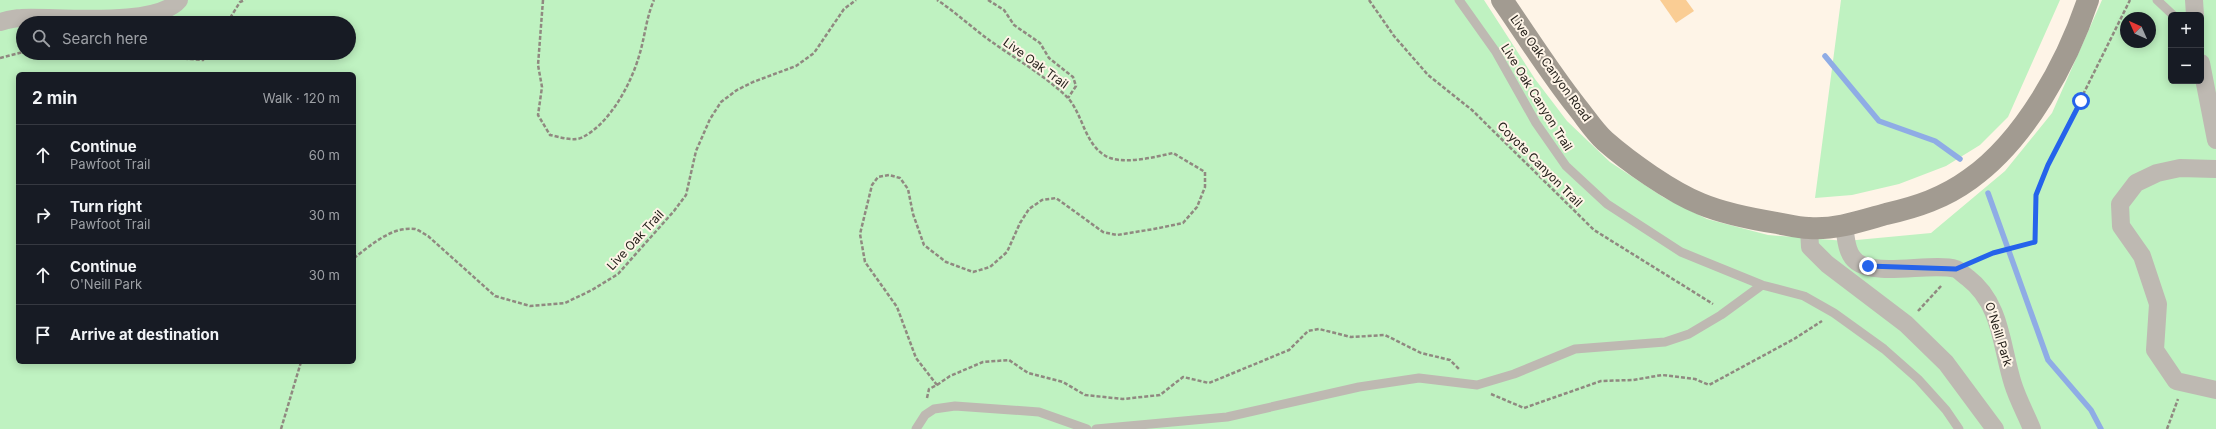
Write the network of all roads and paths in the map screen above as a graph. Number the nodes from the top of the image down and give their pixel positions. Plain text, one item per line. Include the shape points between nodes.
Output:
1 (179, 0) edge
2 (245, 0) edge
3 (543, 0) edge
4 (654, 0) edge
5 (856, 0) edge
6 (937, 0) edge
7 (988, 0) edge
8 (1369, 0) edge
9 (1459, 0) edge
10 (1502, 0) edge
11 (2088, 0) edge
12 (2130, 0) edge
13 (2157, 0) edge
14 (2194, 0) edge
15 (2170, 12) edge
16 (2195, 12) edge
17 (132, 16) edge
18 (231, 16) edge
19 (16, 19) edge
20 (0, 22) edge
21 (16, 54) edge
22 (0, 58) edge
23 (2204, 78) edge
24 (1068, 98) junction
25 (2216, 140) edge
26 (2216, 169) edge
27 (1854, 223) junction
28 (1809, 228) junction
29 (356, 256) edge
30 (1875, 267) junction
31 (1956, 269) junction
32 (1762, 285) junction
33 (1860, 289) junction
34 (1919, 309) dead end
35 (1721, 315) junction
36 (300, 364) edge
37 (2184, 382) junction
38 (2216, 390) edge
39 (925, 415) junction
40 (281, 429) edge
41 (916, 429) edge
42 (1087, 429) edge
43 (1096, 429) edge
44 (1959, 429) edge
45 (1995, 429) edge
46 (2032, 429) edge
47 (2167, 429) edge

1 - 17 street via 176,4 156,13
2 - 18 path via 240,2
3 - 4 path via 538,65 542,87 538,115 550,135 571,139 583,137 609,116 639,57
5 - 29 path, Live Oak Trail via 844,8 814,53 796,66 737,90 721,102 710,119 696,151 686,195 618,274 592,290 565,303 530,306 495,296 428,236 416,229 381,237
6 - 24 path, Live Oak Trail
7 - 24 path via 1004,10 1014,25 1040,43 1049,58 1073,77 1076,86
8 - 35 path, Coyote Canyon Trail via 1394,36 1428,75 1472,110 1594,230 1711,301
9 - 32 lane, Live Oak Canyon Trail via 1496,52 1536,122 1566,166 1607,204 1682,252
10 - 28 main road, Live Oak Canyon Road via 1560,86 1585,118 1604,140 1636,164 1672,189 1700,204 1748,218
11 - 27 main road, Live Oak Canyon Road via 2063,60 2037,106 2020,130 1993,159 1971,179 1928,203
12 - 31 path via 2048,165 2036,195 2035,242 1993,253
13 - 15 lane
14 - 16 street
19 - 20 street
21 - 22 path
23 - 25 street
24 - 39 path, Live Oak Trail via 1091,142 1104,156 1121,160 1173,153 1205,172 1205,187 1197,207 1183,223 1117,235 1103,232 1056,198 1042,200 1029,209 1006,252 990,266 973,272 946,262 924,245 913,214 908,189 900,178 889,175 878,177 872,185 860,234 864,262 897,307 916,358 937,385 929,389
26 - 37 street via 2180,168 2158,173 2136,183 2120,204 2121,226 2142,256 2158,304 2155,350 2176,381
27 - 28 main road, Live Oak Canyon Road
27 - 30 street via 1849,251 1856,262
28 - 33 street via 1810,247 1827,264
30 - 31 street
30 - 33 street
31 - 34 path
31 - 46 street, O'Neill Park via 1975,284 1989,300 2003,340 2013,385
32 - 35 lane
32 - 44 lane, Live Oak Canyon Trail via 1804,296 1834,313 1884,349 1918,379
33 - 45 street via 1906,324 1946,363
35 - 43 lane via 1689,334 1665,342 1575,349 1514,374 1478,385 1420,378 1359,387 1227,417
36 - 40 path
37 - 38 street
37 - 47 path
39 - 41 lane
39 - 42 lane via 934,409 955,406 1039,412

